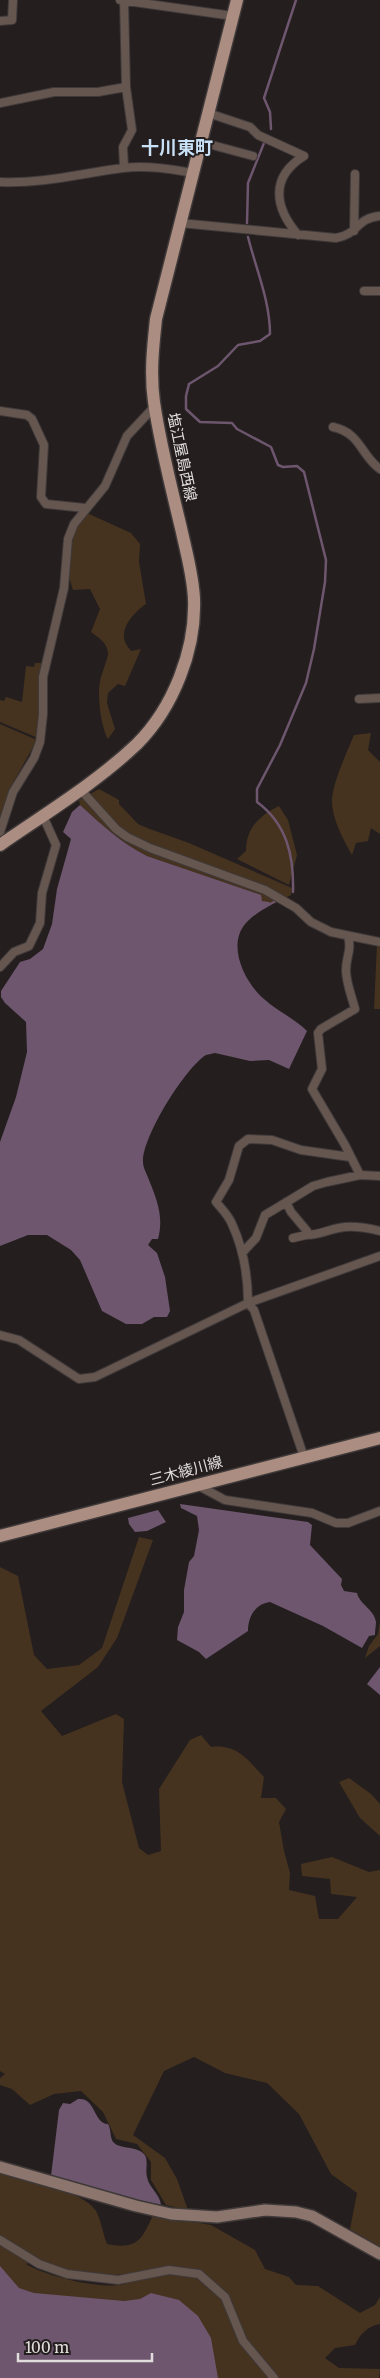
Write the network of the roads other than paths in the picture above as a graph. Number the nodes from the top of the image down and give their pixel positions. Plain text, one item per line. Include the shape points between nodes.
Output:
1 (12, 0) edge
2 (120, 0) edge
3 (124, 0) edge
4 (237, 0) edge
5 (233, 16) junction
6 (0, 21) edge
7 (126, 87) junction
8 (0, 103) edge
9 (208, 113) junction
10 (201, 142) junction
11 (253, 156) dead end
12 (124, 167) junction
13 (193, 173) junction
14 (355, 174) dead end
15 (0, 182) edge
16 (380, 216) edge
17 (180, 223) junction
18 (354, 231) junction
19 (298, 235) junction
20 (364, 291) dead end
21 (380, 291) edge
22 (154, 406) junction
23 (0, 411) edge
24 (333, 427) dead end
25 (380, 469) edge
26 (85, 508) junction
27 (359, 698) dead end
28 (380, 698) edge
29 (80, 790) junction
30 (43, 816) junction
31 (0, 832) edge
32 (0, 845) edge
33 (348, 936) junction
34 (380, 942) edge
35 (0, 967) edge
36 (350, 1157) junction
37 (360, 1175) junction
38 (380, 1176) edge
39 (286, 1202) junction
40 (380, 1231) edge
41 (306, 1235) junction
42 (293, 1238) dead end
43 (242, 1253) junction
44 (380, 1256) edge
45 (248, 1303) junction
46 (0, 1335) edge
47 (380, 1438) edge
48 (304, 1457) junction
49 (197, 1485) junction
50 (380, 1510) edge
51 (0, 1536) edge
52 (0, 2167) edge
53 (0, 2240) edge
54 (380, 2254) edge
55 (274, 2378) edge

1 - 6 street via 12,20
2 - 3 street
3 - 5 street
3 - 7 street
4 - 5 main road, 塩江屋島西線
5 - 9 main road, 塩江屋島西線
7 - 8 street via 98,92 54,92
7 - 12 street via 132,130 123,147
9 - 10 main road, 塩江屋島西線
9 - 19 street via 250,127 258,135 304,156 291,164 282,176 279,190 281,206
10 - 11 street
10 - 13 main road, 塩江屋島西線
12 - 13 street via 161,167
12 - 15 street via 35,182
13 - 17 main road, 塩江屋島西線
14 - 18 street
16 - 18 street via 368,217
17 - 19 street
17 - 22 main road, 塩江屋島西線 via 156,319 151,360
18 - 19 street via 336,238
20 - 21 street
22 - 26 street via 128,436 105,486
22 - 29 main road, 塩江屋島西線 via 188,560 194,599 190,639 180,678 161,714 138,743
23 - 26 street via 32,419 44,446 41,497 46,504
24 - 25 street via 352,436
26 - 31 street via 68,539 64,588 43,677 44,714 40,742 13,792
27 - 28 street
29 - 30 main road, 塩江屋島西線
29 - 33 street via 116,829 128,837 266,890 296,908 311,922
30 - 32 main road, 塩江屋島西線
30 - 35 street via 56,845 42,893 40,924 30,946 14,952
33 - 34 street
33 - 36 street via 351,948 347,981 356,1009 318,1033 322,1069 312,1089
36 - 37 street
36 - 43 street via 300,1150 272,1140 243,1141 234,1158 229,1180 216,1202 232,1222
37 - 38 street
37 - 39 street via 313,1186
39 - 41 street via 305,1226
39 - 43 street via 265,1215 256,1238
40 - 41 street via 343,1227 318,1235
41 - 42 street
43 - 45 street
44 - 45 street
45 - 46 street via 87,1379 79,1379 19,1340
45 - 48 street via 254,1310
47 - 48 main road, 三木綾川線
48 - 49 main road, 三木綾川線
49 - 50 street via 225,1500 312,1513 336,1523 348,1523
49 - 51 main road, 三木綾川線
52 - 54 street via 171,2214 217,2217 265,2210 296,2212 312,2216
53 - 55 street via 39,2264 67,2274 118,2280 169,2270 199,2274 225,2297 243,2341

